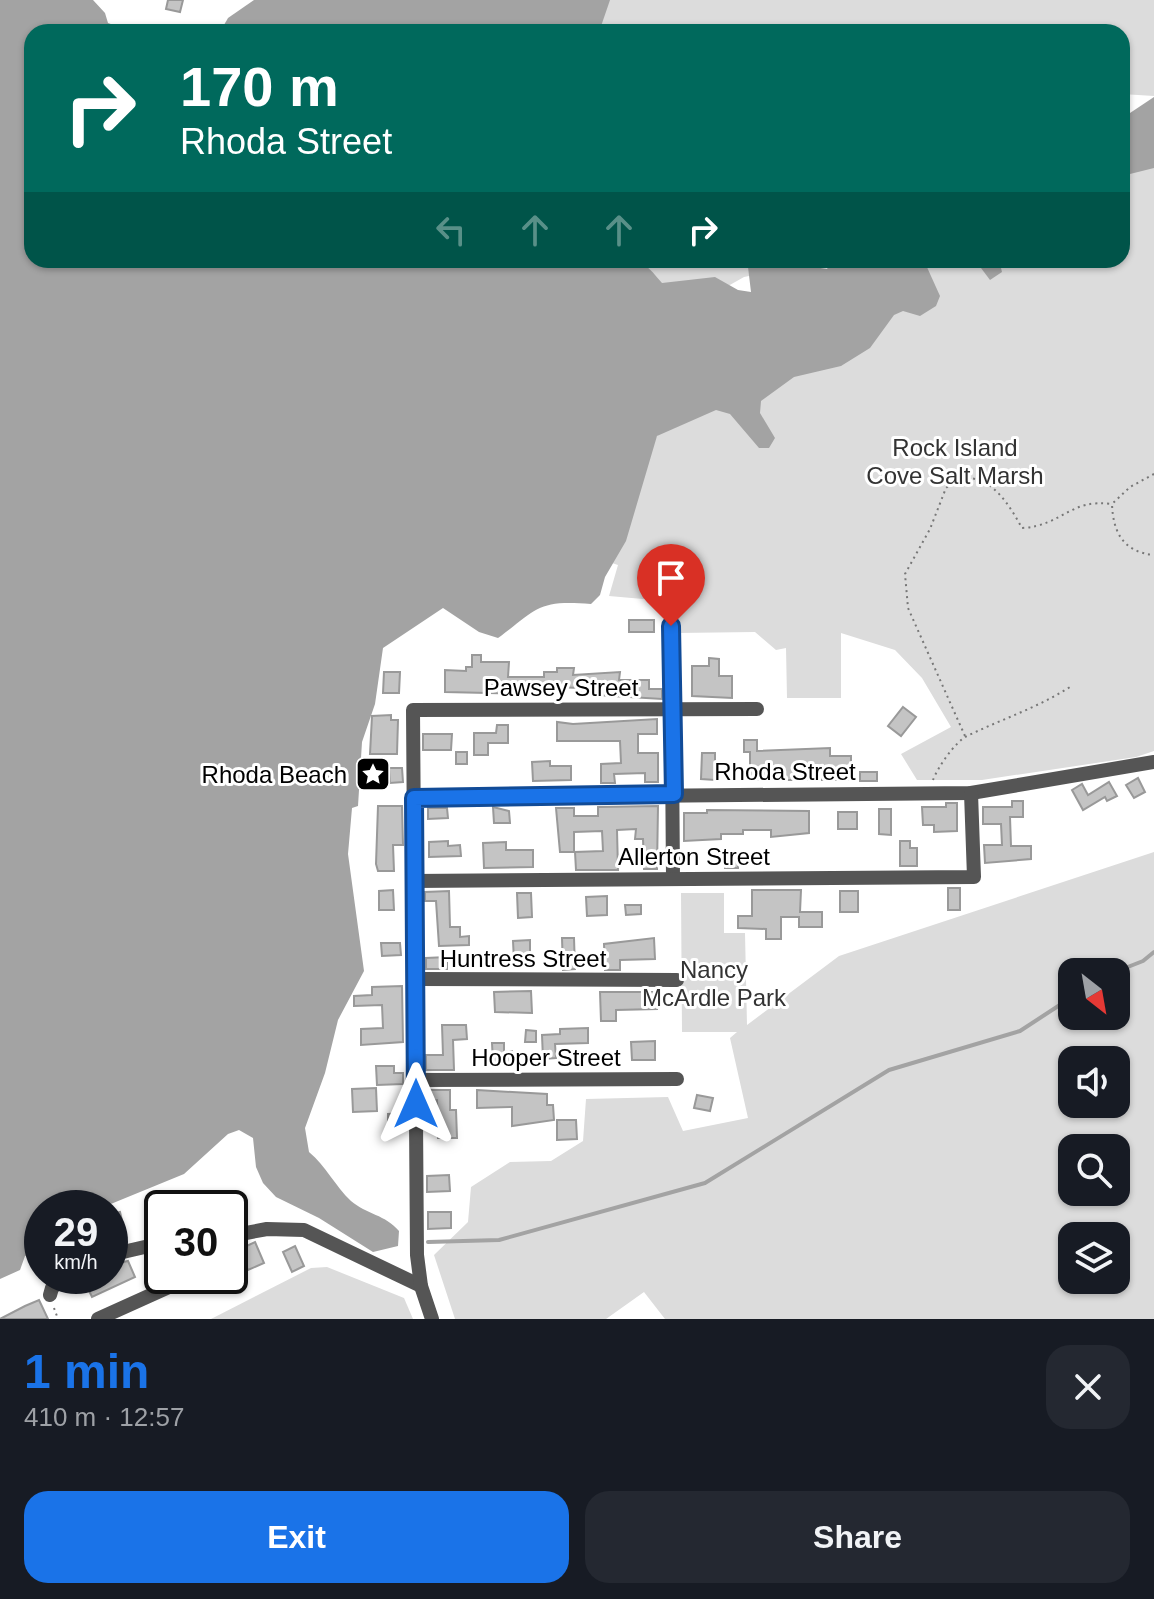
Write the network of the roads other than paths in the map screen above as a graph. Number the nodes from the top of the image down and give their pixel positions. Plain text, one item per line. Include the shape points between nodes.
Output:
1 (671, 626) dead end
2 (673, 709) junction
3 (757, 709) dead end
4 (1154, 762) edge
5 (971, 793) junction
6 (674, 794) junction
7 (414, 798) junction
8 (673, 878) junction
9 (413, 881) junction
10 (417, 979) junction
11 (677, 980) dead end
12 (677, 1079) dead end
13 (416, 1080) junction
14 (248, 1233) edge
15 (421, 1286) junction
16 (153, 1294) edge
17 (98, 1319) edge
18 (432, 1319) edge

1 - 2 street
2 - 3 street, Pawsey Street
2 - 6 street
2 - 7 street, Pawsey Street via 413,710
4 - 5 street, Rhoda Street
5 - 6 street, Rhoda Street
5 - 8 street, Allerton Street via 974,877
6 - 7 street, Rhoda Street
6 - 8 street
7 - 9 street
8 - 9 street, Allerton Street
9 - 10 street
10 - 11 street, Huntress Street
10 - 13 street
12 - 13 street, Hooper Street
13 - 15 street
14 - 15 street via 304,1230
15 - 18 street
16 - 17 street

